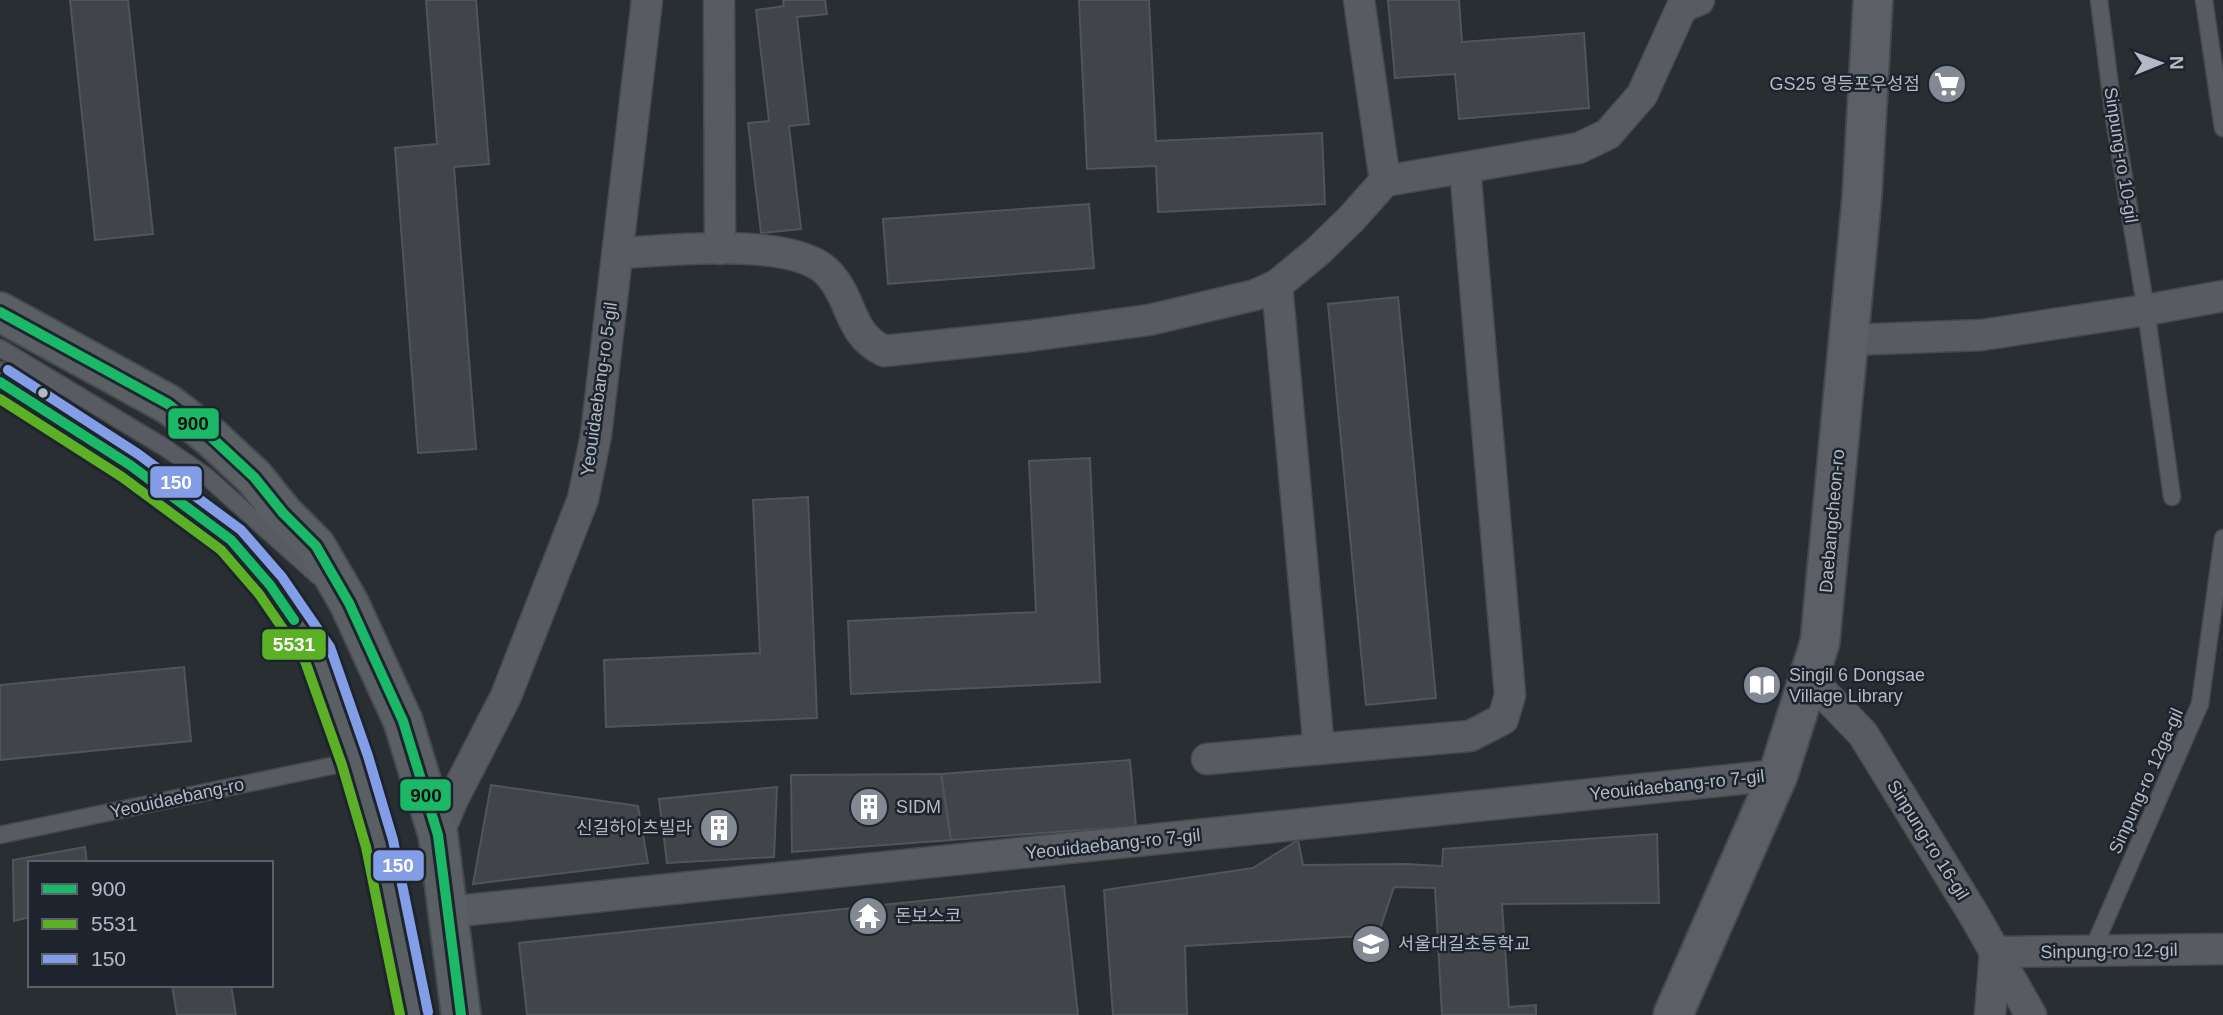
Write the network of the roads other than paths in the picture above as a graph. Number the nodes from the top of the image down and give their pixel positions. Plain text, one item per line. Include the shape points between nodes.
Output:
1 (647, 0) edge
2 (719, 0) edge
3 (1359, 0) edge
4 (1873, 0) edge
5 (2099, 0) edge
6 (2204, 0) edge
7 (1688, 2) edge
8 (2223, 128) edge
9 (1465, 168) junction
10 (1385, 181) junction
11 (720, 249) junction
12 (618, 253) junction
13 (1277, 285) junction
14 (2223, 296) edge
15 (2147, 310) junction
16 (0, 312) edge
17 (1849, 340) junction
18 (0, 348) edge
19 (0, 382) edge
20 (2172, 497) dead end
21 (2223, 538) edge
22 (349, 603) junction
23 (1809, 678) junction
24 (1319, 749) junction
25 (1207, 760) dead end
26 (355, 761) junction
27 (1778, 775) junction
28 (0, 835) edge
29 (438, 835) junction
30 (448, 912) junction
31 (2223, 949) edge
32 (2092, 951) junction
33 (1996, 952) junction
34 (414, 1015) edge
35 (461, 1015) edge
36 (1673, 1015) edge
37 (1990, 1015) edge
38 (2031, 1015) edge

1 - 12 street, Yeouidaebang-ro 5-gil
2 - 11 street
3 - 10 street
4 - 17 main road, Daebangcheon-ro
5 - 15 lane, Sinpung-ro 10-gil
6 - 8 lane
7 - 9 street via 1642,95 1608,134 1579,148
9 - 10 street
9 - 24 street via 1510,695 1503,719 1470,736
10 - 13 street via 1326,244
11 - 12 street
11 - 13 street via 756,248 814,261 840,287 860,335 884,351 1149,320 1255,295
12 - 29 street, Yeouidaebang-ro 5-gil via 596,435 583,499 506,696
13 - 24 street
14 - 15 street
15 - 17 street via 1982,335
15 - 20 lane, Sinpung-ro 10-gil
16 - 22 main road via 169,404 211,437 316,547
17 - 23 main road, Daebangcheon-ro via 1820,642
18 - 22 lane via 206,476
19 - 26 main road via 130,465 231,540 270,585 318,654
21 - 32 lane, Sinpung-ro 12ga-gil via 2200,704
22 - 29 main road via 403,721
23 - 27 main road, Daebangcheon-ro
23 - 33 street, Sinpung-ro 16-gil via 1863,734
24 - 25 street
26 - 28 lane, Yeouidaebang-ro
26 - 34 main road via 380,844
27 - 30 street, Yeouidaebang-ro 7-gil
27 - 36 main road, Daebangcheon-ro
29 - 30 main road
30 - 35 main road
31 - 32 street, Sinpung-ro 12-gil
32 - 33 street, Sinpung-ro 12-gil
33 - 37 street
33 - 38 street, Sinpung-ro 16-gil

